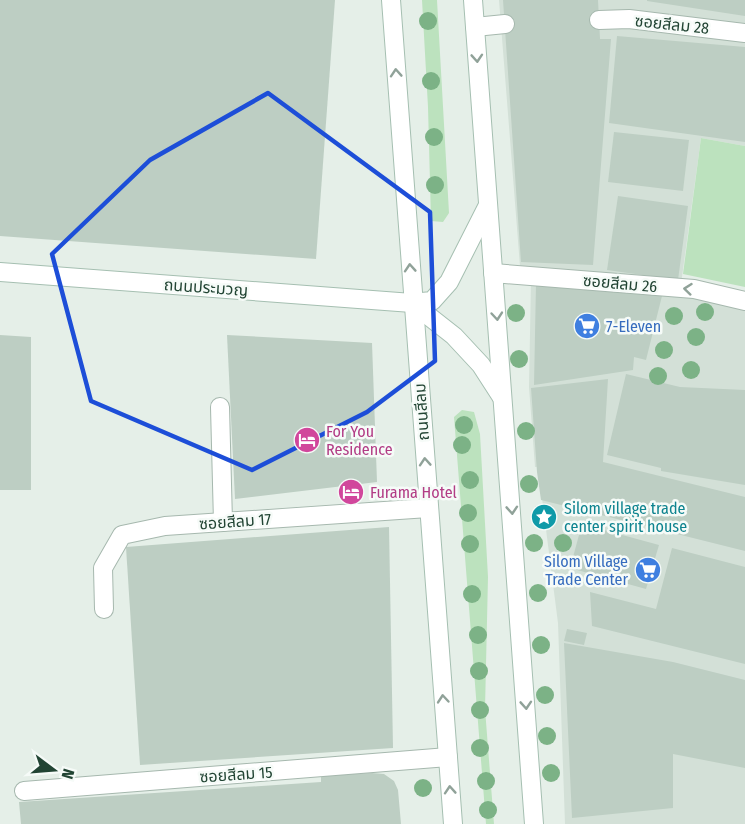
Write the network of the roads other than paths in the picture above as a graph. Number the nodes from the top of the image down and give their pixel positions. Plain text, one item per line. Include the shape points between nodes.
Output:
1 (391, 0) edge
2 (473, 0) edge
3 (599, 20) dead end
4 (505, 24) dead end
5 (475, 27) junction
6 (745, 33) edge
7 (487, 207) junction
8 (0, 272) edge
9 (493, 273) junction
10 (745, 301) edge
11 (412, 303) junction
12 (504, 399) junction
13 (220, 407) dead end
14 (428, 508) junction
15 (223, 522) junction
16 (104, 609) dead end
17 (447, 757) junction
18 (24, 791) dead end
19 (453, 824) edge
20 (534, 824) edge

11 -> 1 main road, ถนนสีลม
2 - 5 main road
3 - 6 main road, ซอยสีลม 28 via 629,19
4 - 5 main road
5 -> 7 main road
7 - 9 main road
7 - 11 main road via 449,282 432,301
8 - 11 main road, ถนนประมวญ
10 -> 9 main road, ซอยสีลม 26 via 694,289
9 -> 12 main road
11 - 12 main road via 454,336 481,365
14 -> 11 main road, ถนนสีลม
12 -> 20 main road
13 - 15 main road
14 - 15 main road, ซอยสีลม 17
17 -> 14 main road, ถนนสีลม
15 - 16 main road, ซอยสีลม 17 via 165,526 122,535 103,568
17 - 18 main road, ซอยสีลม 15
19 -> 17 main road, ถนนสีลม

